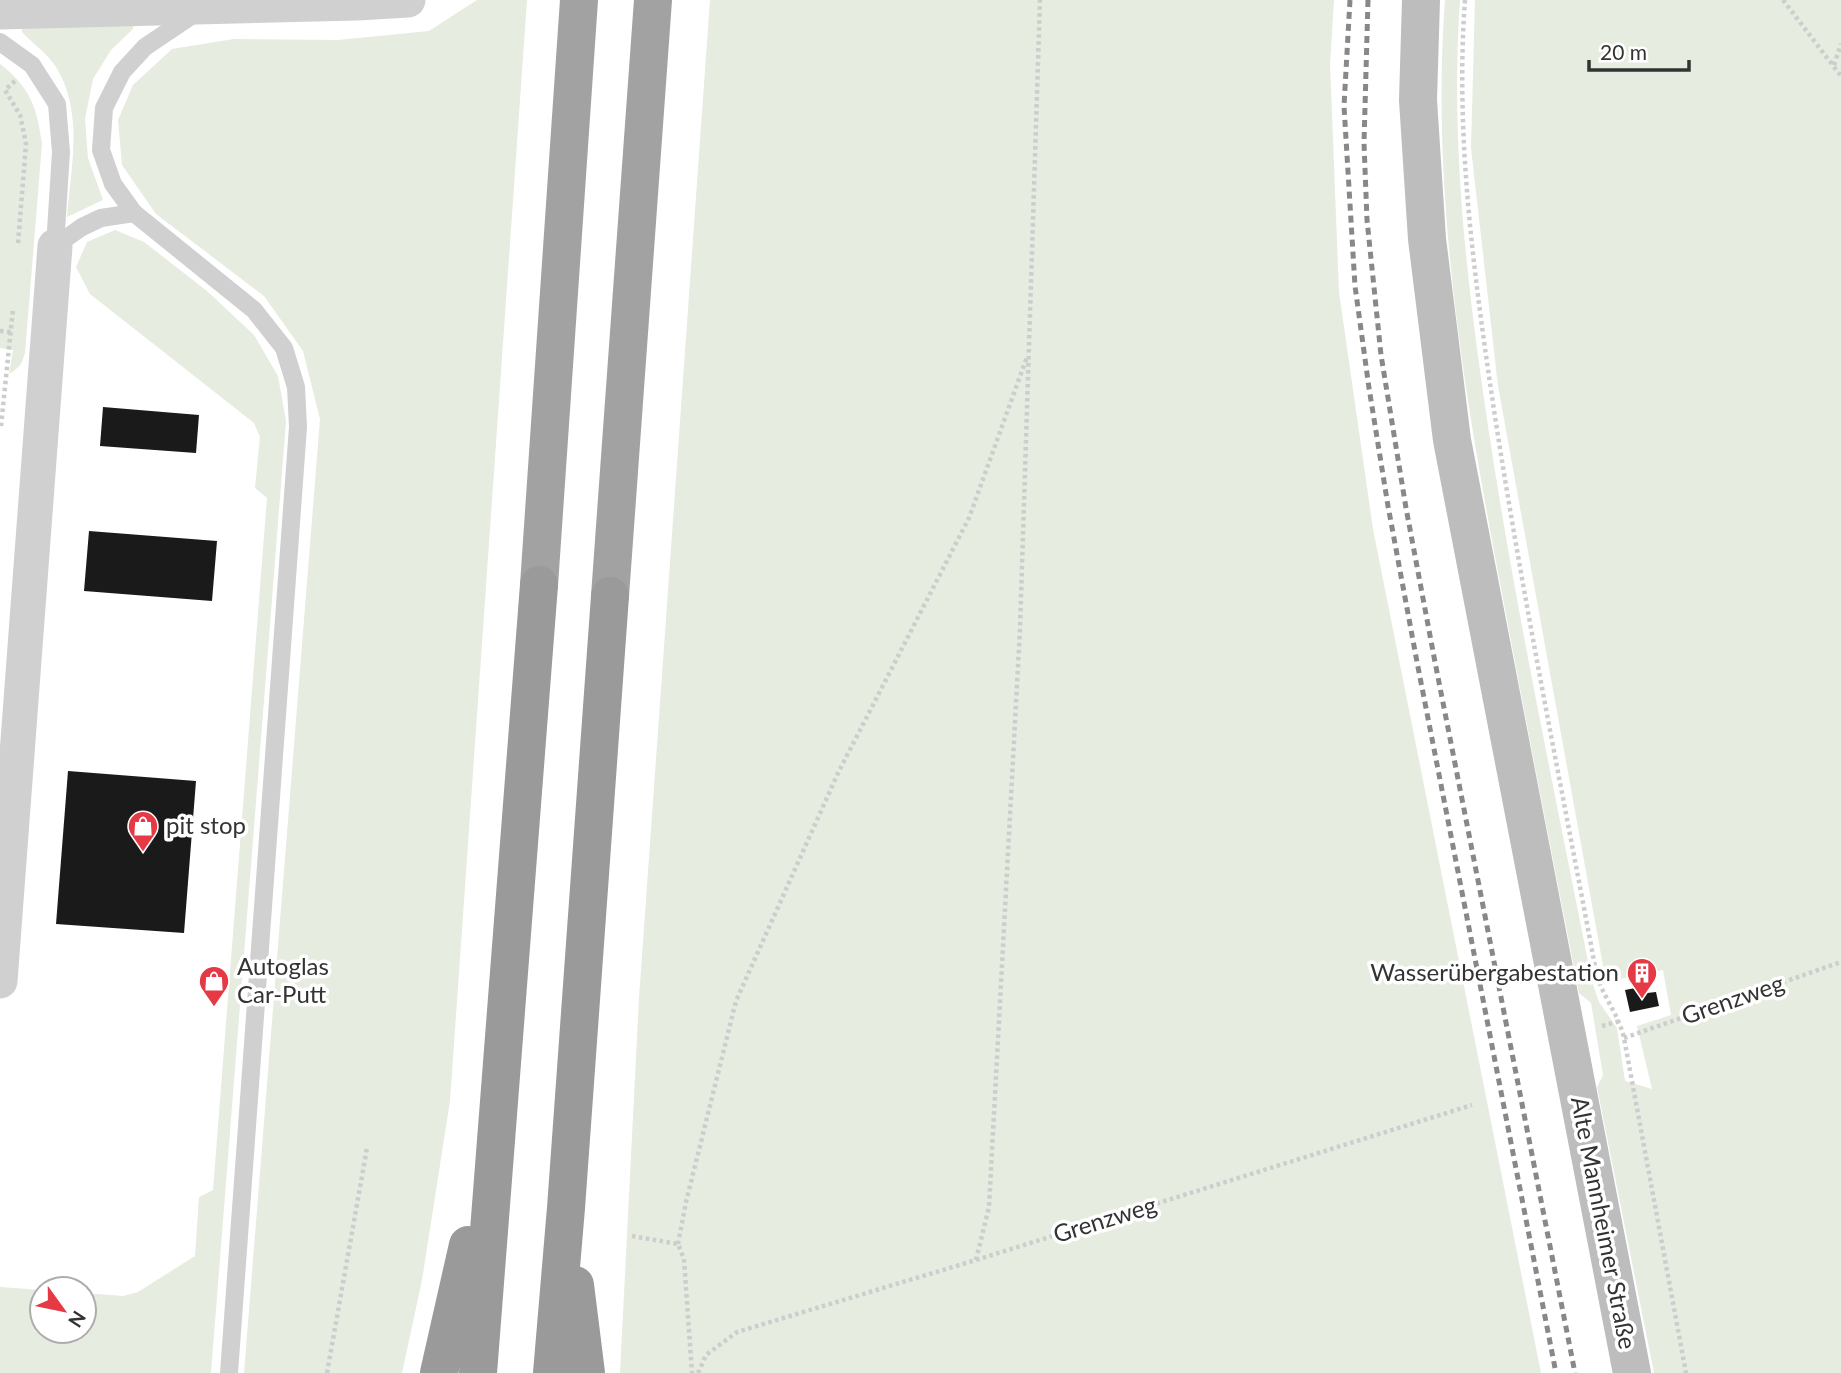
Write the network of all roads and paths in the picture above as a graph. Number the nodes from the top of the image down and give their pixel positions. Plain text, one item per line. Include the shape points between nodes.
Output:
1 (408, 0) edge
2 (579, 0) edge
3 (653, 0) edge
4 (1040, 0) edge
5 (1421, 0) edge
6 (1465, 0) edge
7 (1783, 0) edge
8 (205, 6) junction
9 (0, 12) edge
10 (0, 42) edge
11 (1841, 44) edge
12 (32, 65) junction
13 (1834, 65) junction
14 (1841, 76) edge
15 (134, 213) junction
16 (55, 246) junction
17 (18, 252) dead end
18 (13, 305) dead end
19 (0, 331) edge
20 (11, 332) junction
21 (1030, 351) junction
22 (1, 426) edge
23 (3, 900) edge
24 (1841, 962) edge
25 (0, 981) edge
26 (1624, 1038) junction
27 (500, 1092) junction
28 (1472, 1105) dead end
29 (367, 1149) dead end
30 (566, 1208) junction
31 (632, 1236) dead end
32 (678, 1244) junction
33 (976, 1260) junction
34 (229, 1373) edge
35 (327, 1373) edge
36 (439, 1373) edge
37 (478, 1373) edge
38 (552, 1373) edge
39 (586, 1373) edge
40 (692, 1373) edge
41 (698, 1373) edge
42 (1632, 1373) edge
43 (1686, 1373) edge

1 - 8 street
2 - 27 highway
3 - 30 highway
4 - 21 path
5 - 42 main road, Alte Mannheimer Straße via 1418,100 1426,239 1452,440
6 - 26 path via 1466,193 1509,510 1597,977
7 - 13 path
8 - 9 street
8 - 15 lane via 145,47 122,72 104,108 101,150 113,184
10 - 12 lane
11 - 13 path
12 - 16 lane via 57,104 61,152
12 - 17 path via 5,90 20,115 26,145
13 - 14 path
15 - 16 lane via 102,218
15 - 34 lane via 254,310 284,348 296,387 298,426
16 - 23 street
18 - 20 path
19 - 20 path
20 - 22 path
21 - 32 path via 970,518 838,773 736,1001
21 - 33 path via 989,1207
23 - 25 street
24 - 26 path, Grenzweg
26 - 43 path
27 - 36 highway
27 - 37 highway
28 - 33 path, Grenzweg
29 - 35 path
30 - 38 highway
30 - 39 highway
31 - 32 path
32 - 40 path via 684,1259
33 - 41 path, Grenzweg via 737,1332 706,1355

